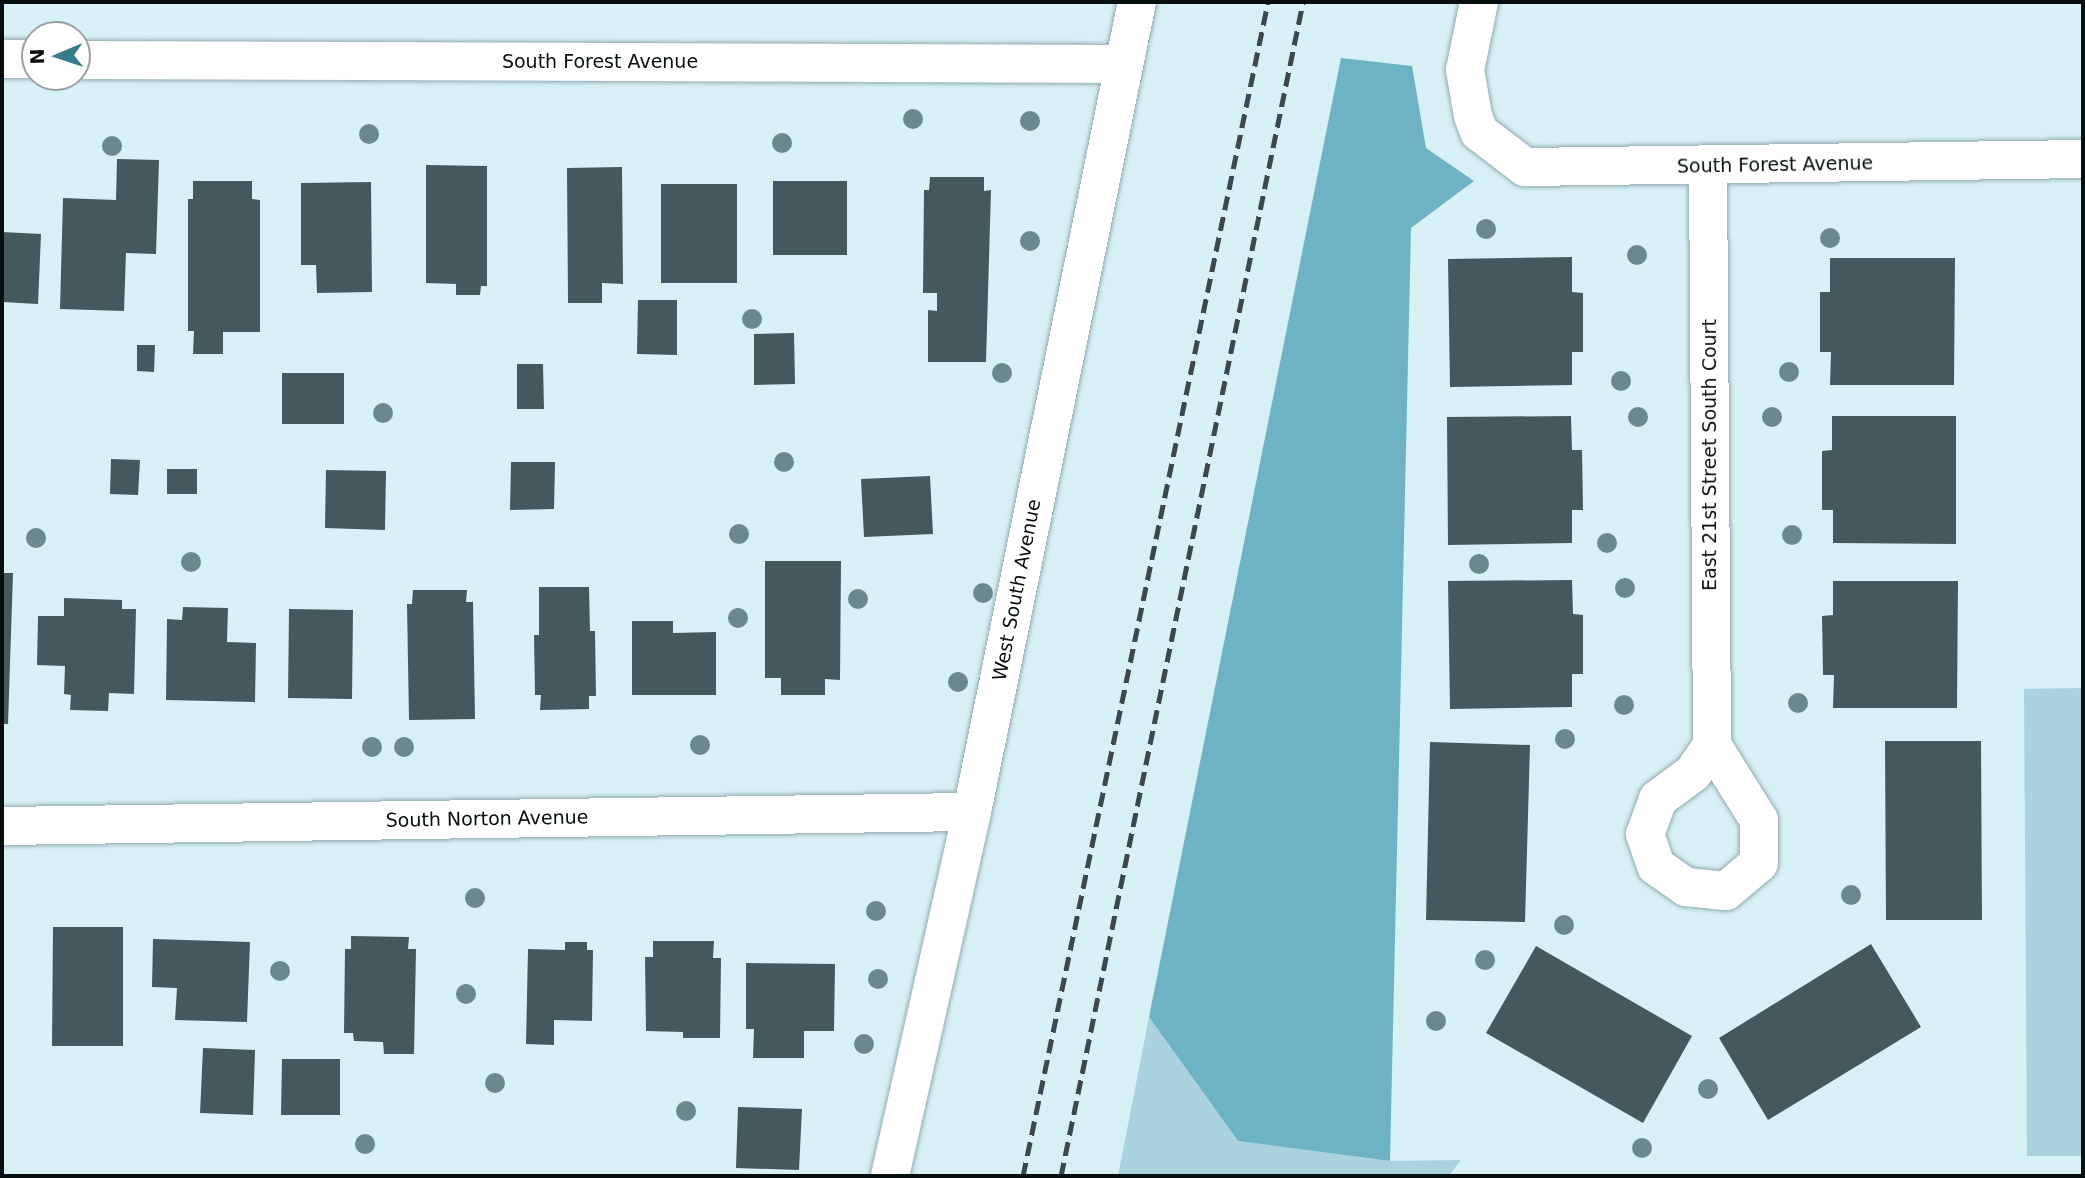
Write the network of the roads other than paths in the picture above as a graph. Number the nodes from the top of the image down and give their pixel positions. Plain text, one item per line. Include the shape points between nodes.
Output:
1 (1137, 2) edge
2 (1479, 2) edge
3 (2, 59) edge
4 (21, 59) edge
5 (91, 60) edge
6 (1123, 64) junction
7 (2083, 159) edge
8 (1708, 166) junction
9 (1712, 745) dead end
10 (972, 812) junction
11 (2, 827) edge
12 (890, 1176) edge

1 - 6 street, West South Avenue
2 - 8 street, South Forest Avenue via 1465,70 1479,132 1525,167
3 - 4 street
5 - 6 street, South Forest Avenue
6 - 10 street, West South Avenue
7 - 8 street, South Forest Avenue
8 - 9 street, East 21st Street South Court
10 - 11 street, South Norton Avenue
10 - 12 street, West South Avenue

